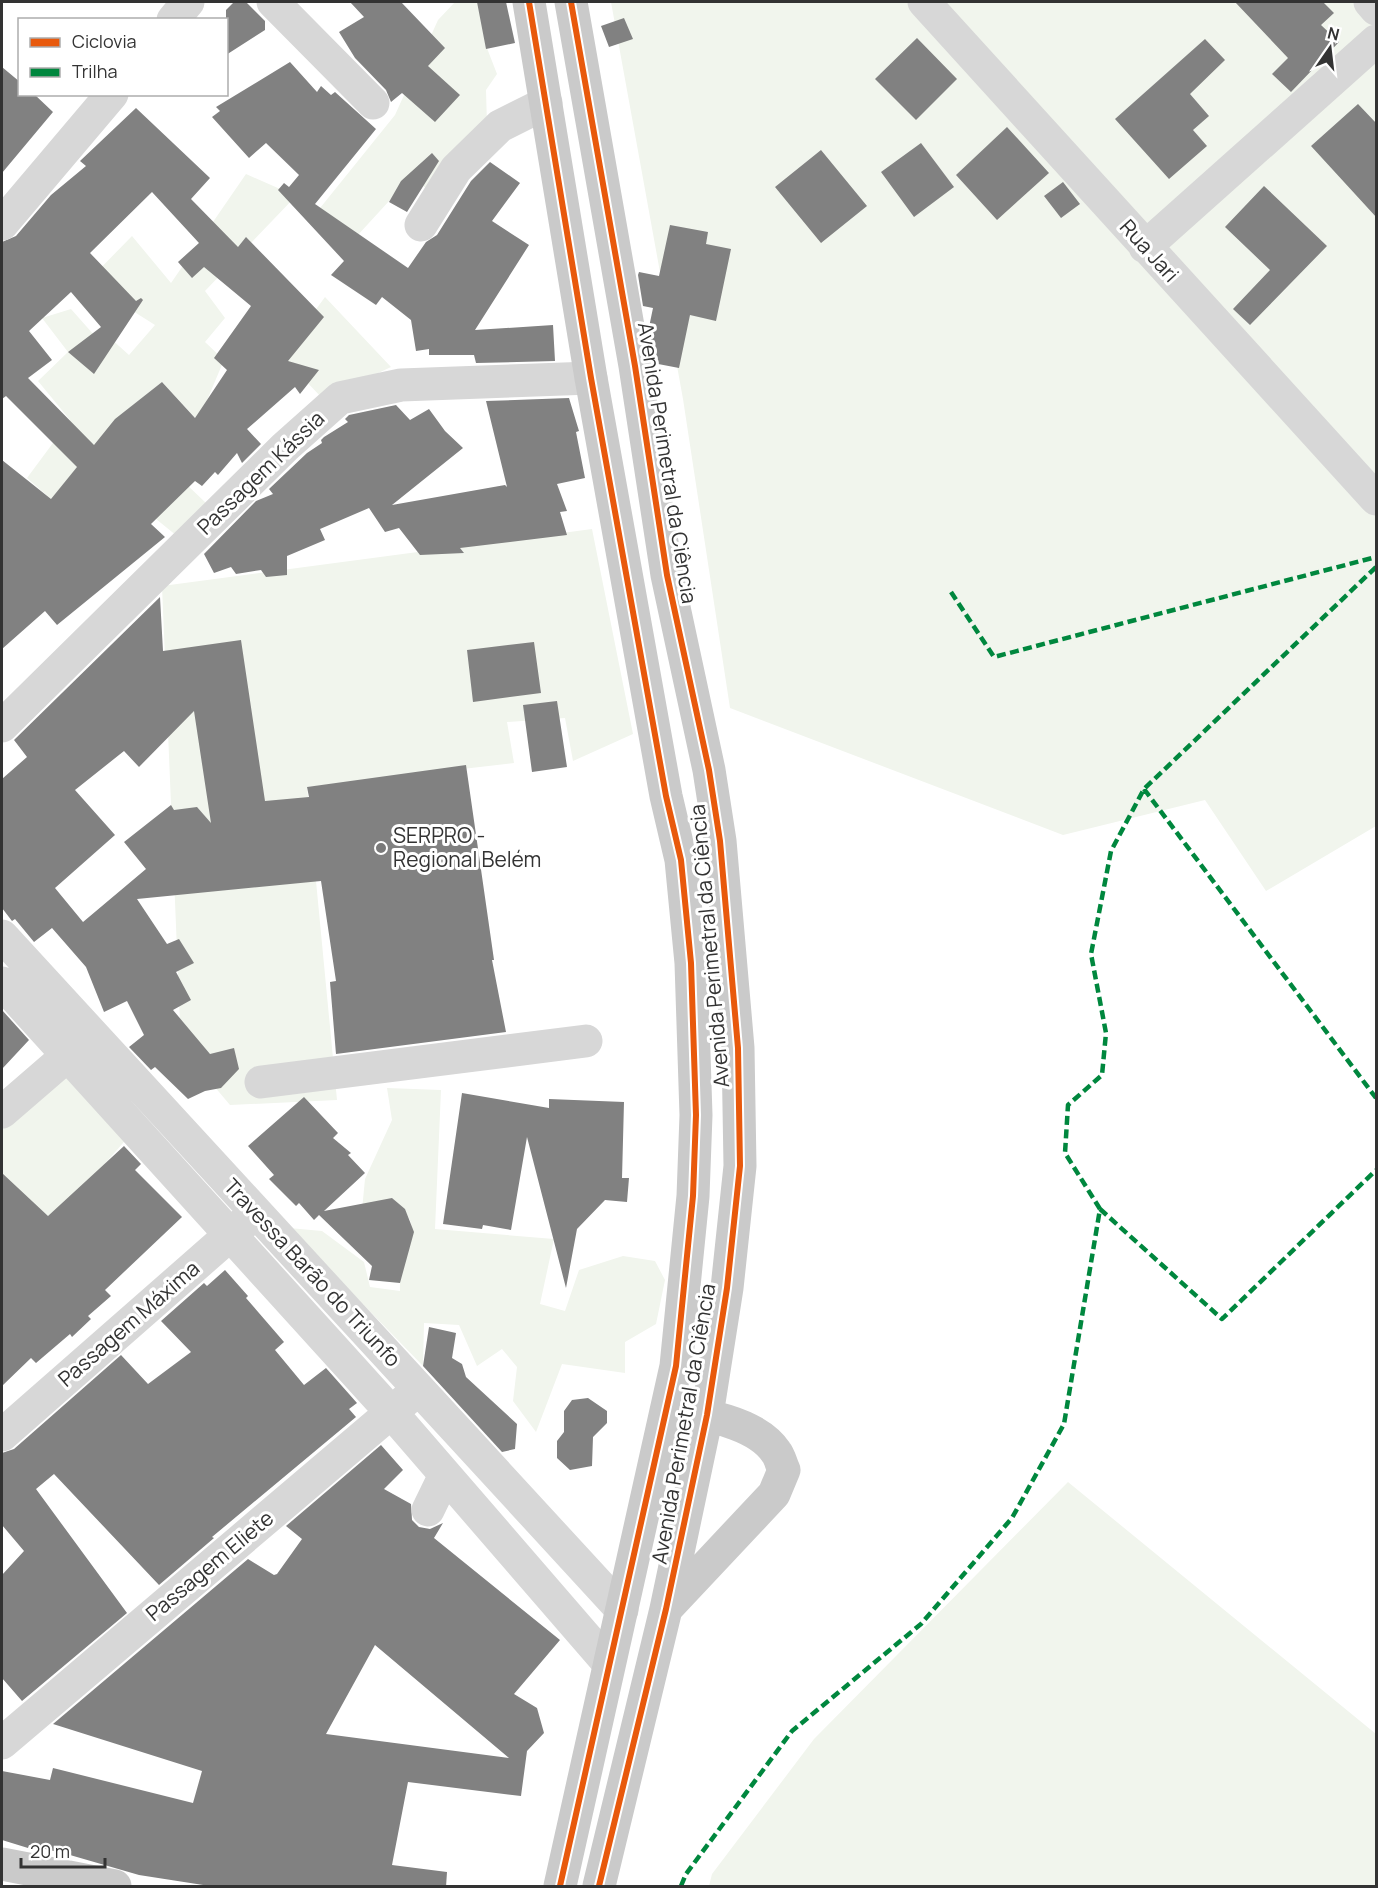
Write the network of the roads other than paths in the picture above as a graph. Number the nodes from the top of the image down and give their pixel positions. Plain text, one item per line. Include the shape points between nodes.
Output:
1 (188, 2) edge
2 (273, 2) edge
3 (529, 2) edge
4 (571, 2) edge
5 (924, 2) edge
6 (1370, 2) edge
7 (1377, 9) edge
8 (175, 18) edge
9 (1377, 41) edge
10 (110, 96) edge
11 (546, 103) junction
12 (374, 104) dead end
13 (2, 224) edge
14 (421, 225) dead end
15 (1145, 247) junction
16 (591, 378) junction
17 (1377, 500) edge
18 (2, 726) edge
19 (2, 936) edge
20 (2, 983) edge
21 (586, 1041) dead end
22 (68, 1055) junction
23 (261, 1082) dead end
24 (2, 1112) edge
25 (256, 1212) junction
26 (230, 1235) junction
27 (419, 1390) junction
28 (666, 1409) junction
29 (391, 1412) junction
30 (706, 1415) junction
31 (2, 1435) edge
32 (445, 1475) junction
33 (428, 1510) dead end
34 (666, 1609) junction
35 (622, 1610) junction
36 (609, 1664) junction
37 (2, 1743) edge
38 (2, 1864) edge
39 (115, 1887) edge
40 (560, 1887) edge
41 (598, 1887) edge

1 - 8 street
2 - 12 street
3 - 11 main road, Avenida Perimetral da Ciência
4 - 30 main road, Avenida Perimetral da Ciência via 667,575 709,770 720,842 738,1048 740,1166 727,1288
5 - 15 street, Rua Jari
6 - 7 street
9 - 15 street
10 - 13 street
11 - 14 street via 500,126 456,169
11 - 16 main road, Avenida Perimetral da Ciência
15 - 17 street, Rua Jari
16 - 18 street, Passagem Kássia via 401,385 340,398 285,447
16 - 28 main road, Avenida Perimetral da Ciência via 681,861 691,963 696,1115 693,1196 676,1366
19 - 25 street, Travessa Barão do Triunfo
20 - 22 street, Travessa Barão do Triunfo
21 - 23 street
22 - 24 street
22 - 26 street, Travessa Barão do Triunfo
25 - 26 street, Passagem Máxima
25 - 27 street, Travessa Barão do Triunfo
26 - 29 street, Travessa Barão do Triunfo
26 - 31 street, Passagem Máxima
27 - 29 street, Passagem Eliete
27 - 35 street, Travessa Barão do Triunfo
28 - 30 main road
28 - 35 main road, Avenida Perimetral da Ciência
29 - 32 street, Travessa Barão do Triunfo
29 - 37 street, Passagem Eliete
30 - 34 main road, Avenida Perimetral da Ciência
30 - 34 main road via 748,1429 776,1451 784,1470 774,1494
32 - 33 street
32 - 36 street, Travessa Barão do Triunfo
34 - 41 main road, Avenida Perimetral da Ciência
35 - 36 main road, Avenida Perimetral da Ciência
36 - 40 main road, Avenida Perimetral da Ciência
38 - 39 main road

